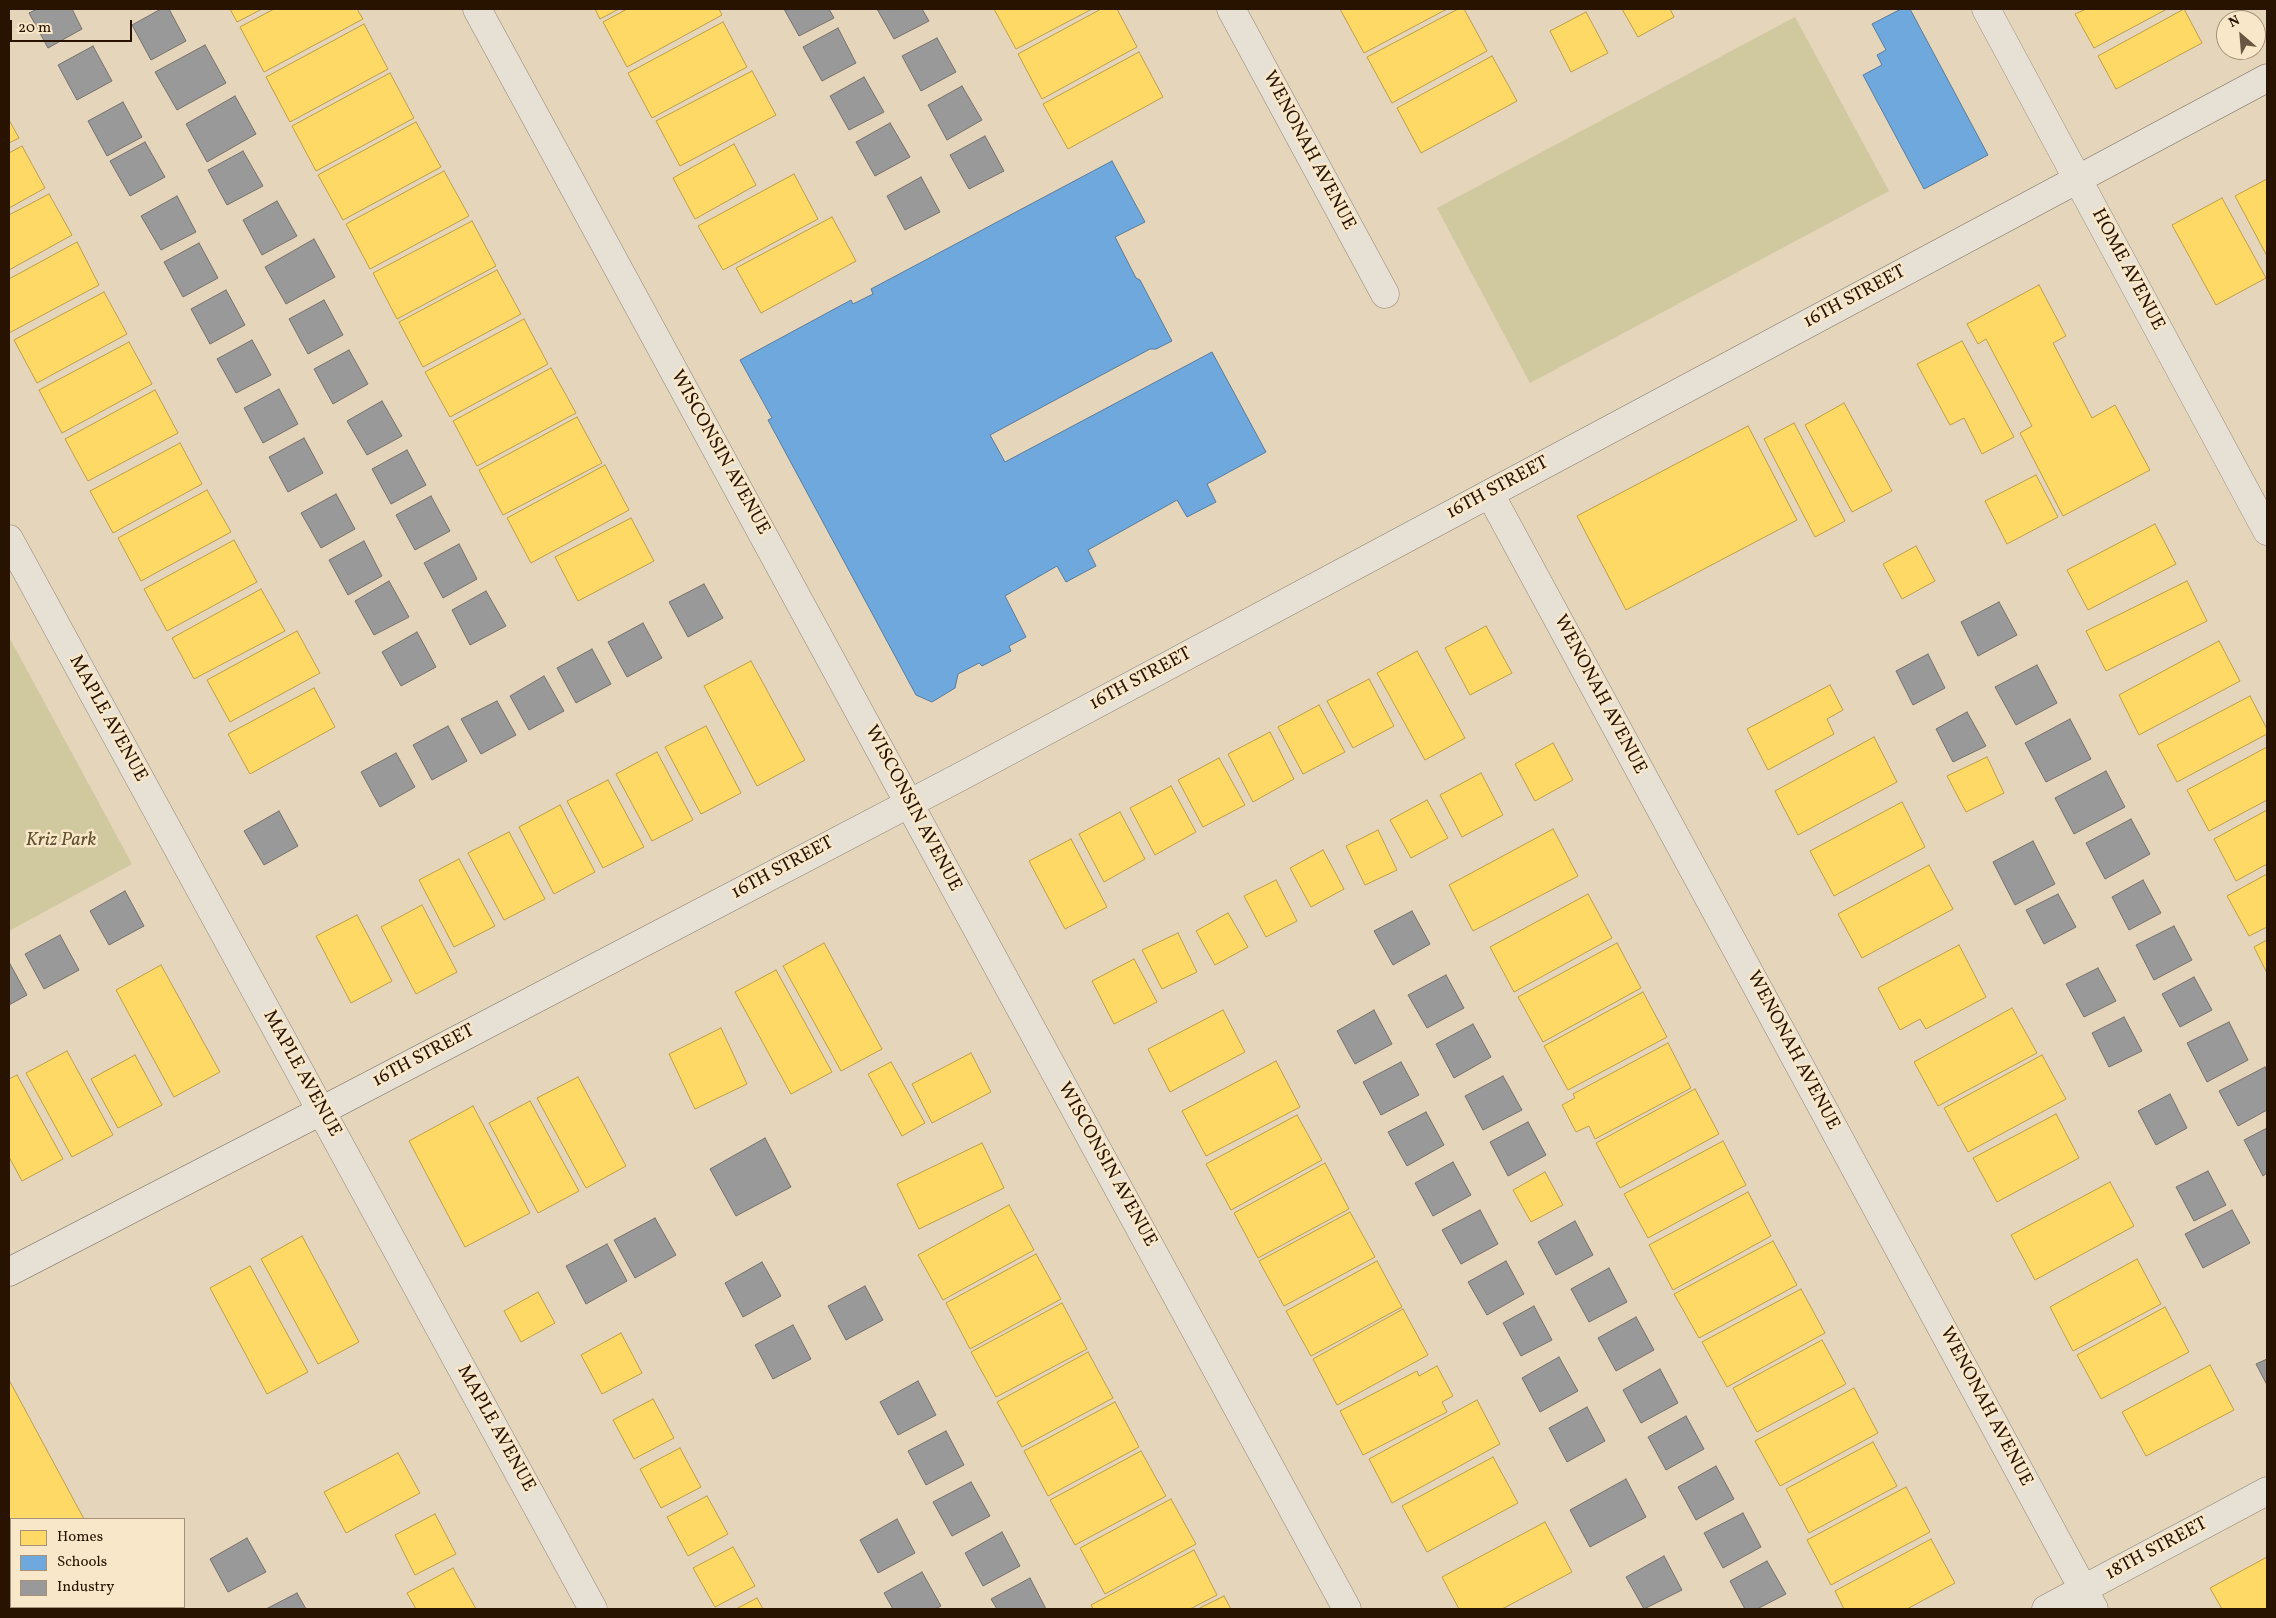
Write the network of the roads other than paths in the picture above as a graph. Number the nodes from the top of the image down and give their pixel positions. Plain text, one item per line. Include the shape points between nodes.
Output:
1 (477, 9) edge
2 (1231, 9) edge
3 (1986, 9) edge
4 (2267, 78) edge
5 (2078, 179) junction
6 (1385, 294) dead end
7 (1490, 494) junction
8 (2267, 531) edge
9 (9, 539) edge
10 (909, 803) junction
11 (321, 1111) junction
12 (9, 1272) edge
13 (2267, 1491) edge
14 (2089, 1599) edge
15 (593, 1609) edge
16 (1347, 1609) edge
17 (2046, 1609) edge

1 - 10 street, WISCONSIN AVENUE
2 - 6 street, WENONAH AVENUE
3 - 5 street, HOME AVENUE
4 - 5 street, 16TH STREET
5 - 7 street, 16TH STREET
5 - 8 street, HOME AVENUE
7 - 10 street, 16TH STREET
7 - 14 street, WENONAH AVENUE
9 - 11 street, MAPLE AVENUE
10 - 11 street, 16TH STREET
10 - 16 street, WISCONSIN AVENUE
11 - 12 street, 16TH STREET
11 - 15 street, MAPLE AVENUE
13 - 14 street, 18TH STREET
14 - 17 street, 18TH STREET

